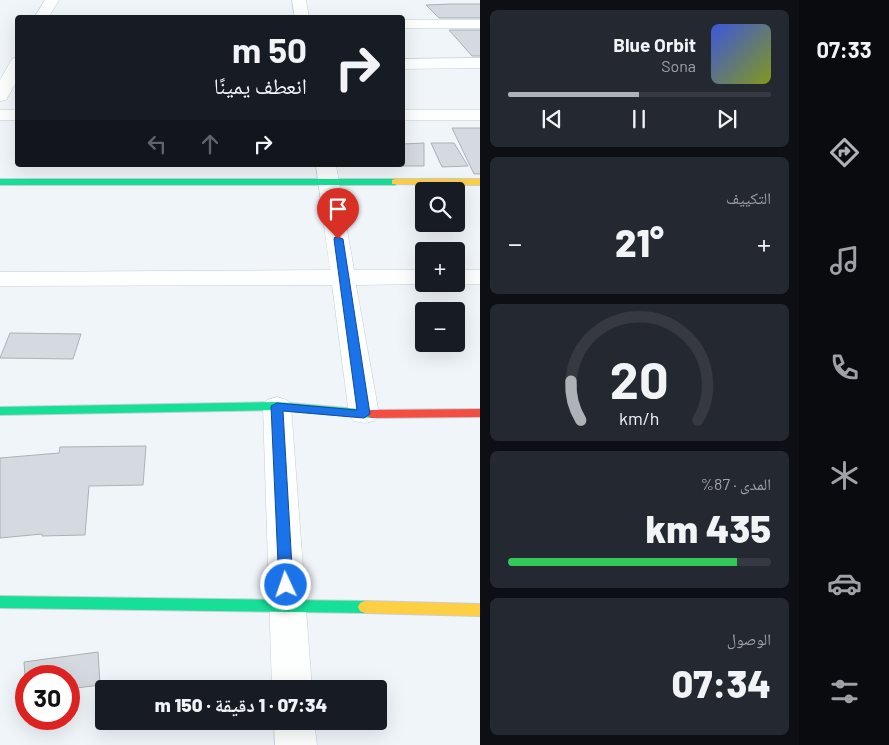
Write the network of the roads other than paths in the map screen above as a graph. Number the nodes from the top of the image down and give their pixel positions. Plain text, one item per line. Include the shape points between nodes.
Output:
1 (52, 0) edge
2 (300, 0) edge
3 (43, 15) edge
4 (302, 15) edge
5 (405, 24) edge
6 (480, 24) edge
7 (405, 64) edge
8 (480, 64) edge
9 (15, 66) edge
10 (0, 96) edge
11 (0, 114) edge
12 (15, 114) edge
13 (405, 115) edge
14 (480, 115) edge
15 (328, 174) edge
16 (0, 182) edge
17 (480, 182) edge
18 (344, 277) junction
19 (415, 277) edge
20 (465, 277) edge
21 (480, 277) edge
22 (0, 279) edge
23 (277, 406) junction
24 (0, 411) edge
25 (480, 413) edge
26 (364, 414) junction
27 (0, 602) edge
28 (287, 605) junction
29 (480, 610) edge
30 (291, 680) edge
31 (295, 730) edge
32 (296, 745) edge

1 - 3 street
2 - 4 street
5 - 6 street
7 - 8 street
9 - 10 street
11 - 12 street
13 - 14 street
15 - 16 street
15 - 17 street
15 - 18 street
18 - 19 street
18 - 22 street
18 - 26 street
20 - 21 street
23 - 24 street
23 - 26 street
23 - 28 street
25 - 26 street
27 - 28 street
28 - 29 street
28 - 30 street
31 - 32 street

